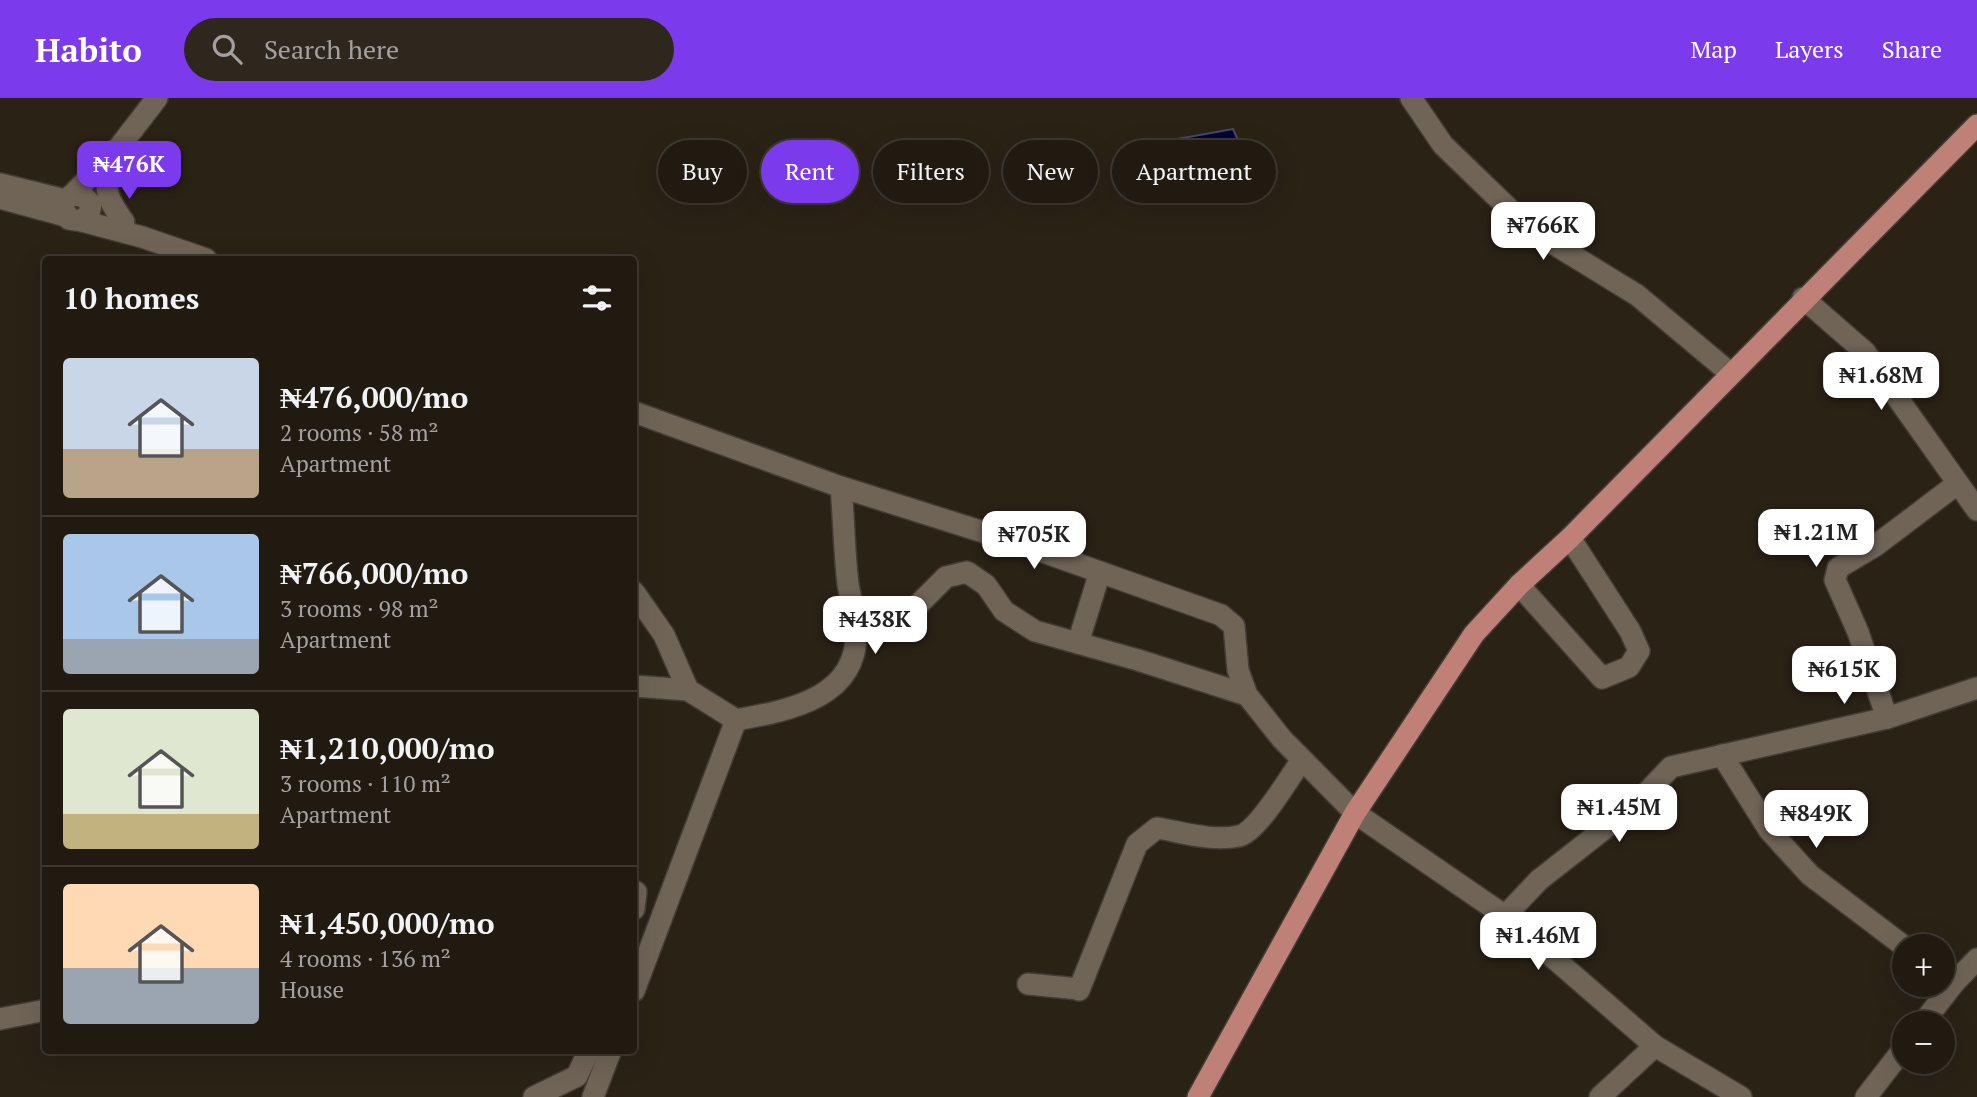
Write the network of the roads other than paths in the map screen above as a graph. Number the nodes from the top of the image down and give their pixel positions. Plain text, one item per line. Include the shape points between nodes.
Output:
1 (157, 98) edge
2 (1411, 98) edge
3 (1975, 129) edge
4 (120, 146) junction
5 (101, 164) junction
6 (0, 184) edge
7 (25, 189) junction
8 (0, 198) edge
9 (75, 209) junction
10 (124, 222) junction
11 (142, 237) junction
12 (197, 256) edge
13 (1803, 298) junction
14 (1730, 373) junction
15 (637, 413) edge
16 (1957, 484) junction
17 (841, 486) junction
18 (1977, 510) edge
19 (1570, 538) junction
20 (1100, 572) junction
21 (1519, 585) junction
22 (637, 596) edge
23 (856, 627) junction
24 (1078, 643) junction
25 (637, 686) edge
26 (1977, 688) edge
27 (688, 690) junction
28 (1247, 695) junction
29 (1887, 718) junction
30 (736, 720) junction
31 (1723, 755) junction
32 (1302, 760) junction
33 (1355, 813) junction
34 (1505, 916) junction
35 (1892, 937) edge
36 (1977, 959) edge
37 (1955, 974) edge
38 (637, 983) edge
39 (1028, 984) dead end
40 (42, 1011) edge
41 (0, 1019) edge
42 (1655, 1046) junction
43 (587, 1054) edge
44 (609, 1054) edge
45 (1892, 1063) edge
46 (534, 1097) edge
47 (593, 1097) edge
48 (1198, 1097) edge
49 (1601, 1097) edge
50 (1741, 1097) edge
51 (1866, 1097) edge

1 - 4 street
2 - 14 street via 1443,145 1531,230 1637,295
3 - 13 main road
4 - 5 street
4 - 10 street via 106,184 107,199
5 - 7 street via 65,180
5 - 9 street
6 - 7 street
7 - 9 street
8 - 9 street
9 - 10 street
9 - 11 street
10 - 11 street
11 - 12 street
13 - 14 main road
13 - 16 street via 1865,352
14 - 19 main road
15 - 17 street
16 - 18 street
16 - 29 street via 1838,568 1835,580
17 - 20 street
17 - 23 street via 848,585
19 - 21 main road
19 - 21 street via 1630,631 1639,651 1629,667 1602,678
20 - 24 street
20 - 28 street via 1230,621
21 - 33 main road via 1474,634
22 - 27 street via 664,635
23 - 24 street via 887,613 913,610 946,577 967,572 986,585 1004,611 1035,631
23 - 30 street via 853,662 839,685 781,712
24 - 28 street
25 - 27 street
26 - 29 street
27 - 30 street
28 - 32 street
29 - 31 street
30 - 38 street
31 - 34 street via 1671,767 1636,804 1539,880
31 - 35 street via 1769,830 1810,875
32 - 33 street
32 - 39 street via 1255,825 1241,836 1208,837 1157,828 1137,844 1079,989
33 - 34 street
33 - 48 main road
34 - 42 street
36 - 37 street
40 - 41 street
42 - 49 street
42 - 50 street
43 - 46 street via 577,1076
44 - 47 street
45 - 51 street

